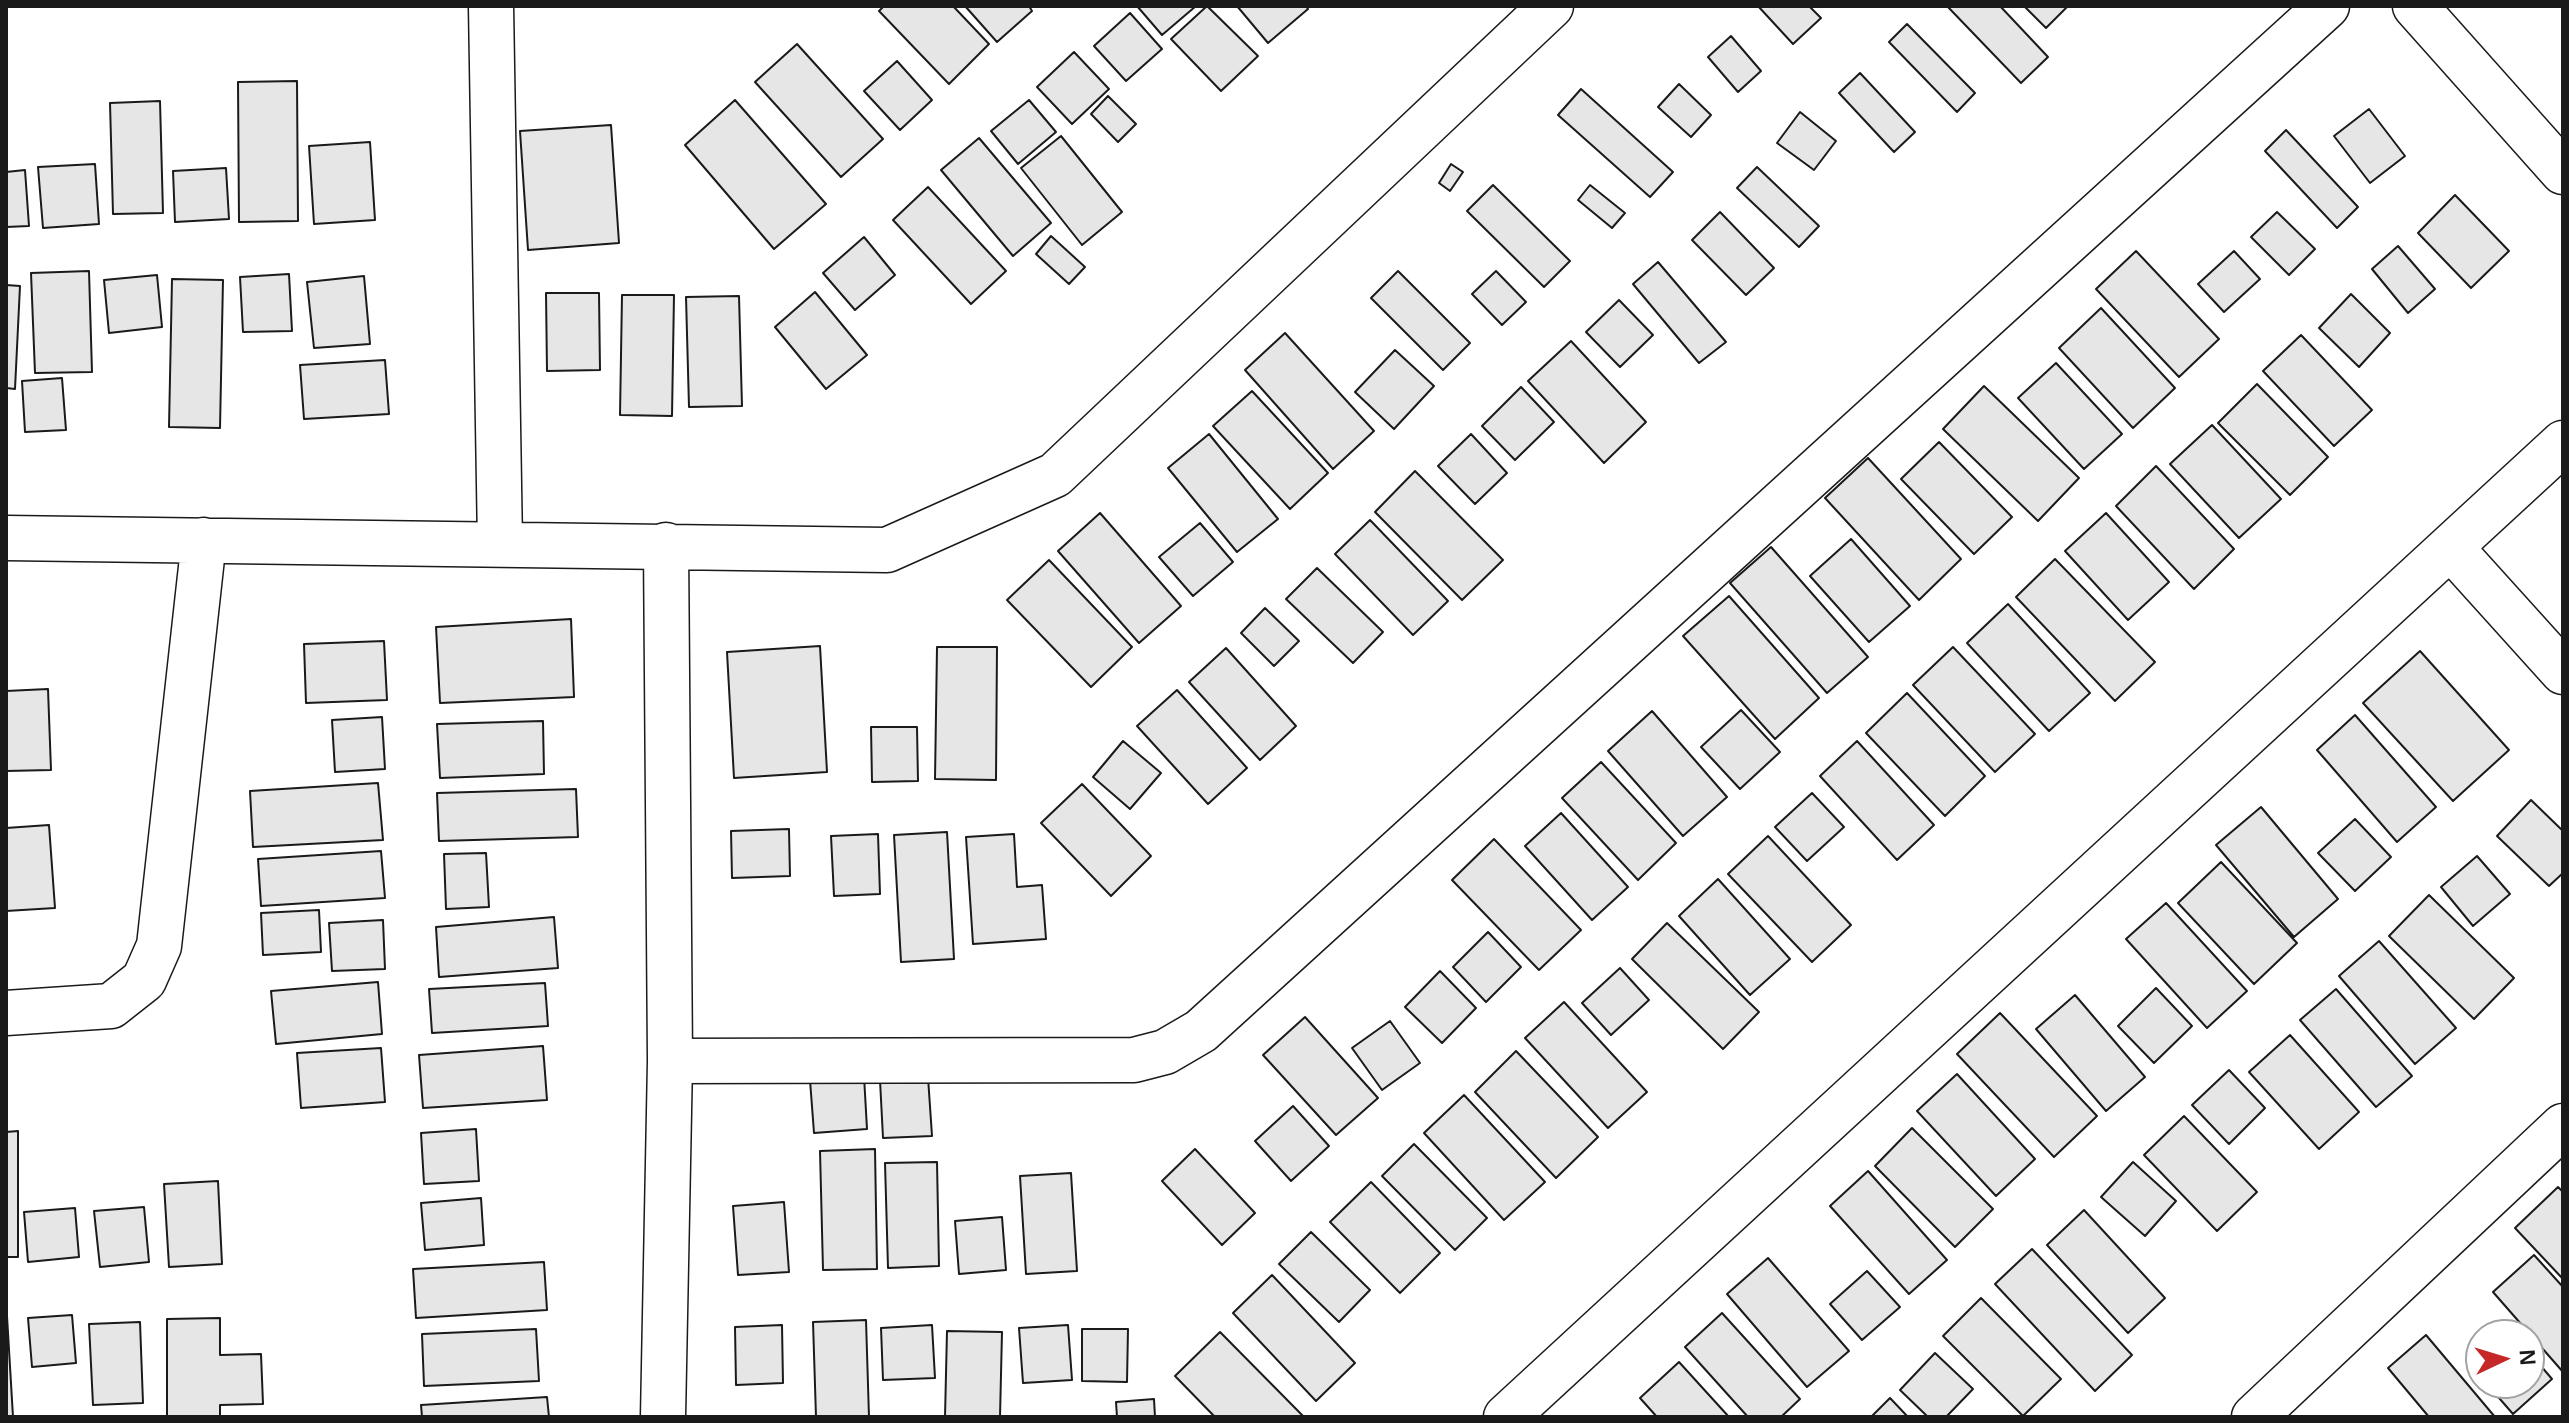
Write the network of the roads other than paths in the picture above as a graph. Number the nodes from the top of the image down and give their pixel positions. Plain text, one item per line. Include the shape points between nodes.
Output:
1 (491, 6) edge
2 (1551, 6) edge
3 (2327, 6) edge
4 (2415, 6) edge
5 (2563, 172) edge
6 (2563, 443) edge
7 (6, 538) edge
8 (204, 540) junction
9 (500, 544) junction
10 (666, 545) junction
11 (2452, 549) junction
12 (2563, 672) edge
13 (6, 1013) edge
14 (670, 1061) junction
15 (2563, 1126) edge
16 (663, 1417) edge
17 (1506, 1417) edge
18 (2254, 1417) edge

1 - 9 street
2 - 10 street via 1055,475 887,550
3 - 14 street via 1201,1031 1165,1052 1134,1060
4 - 5 street
6 - 11 street
7 - 8 street
8 - 9 street
8 - 13 street via 159,946 144,980 111,1006
9 - 10 street
10 - 14 street
11 - 12 street
11 - 17 street
14 - 16 street
15 - 18 street

